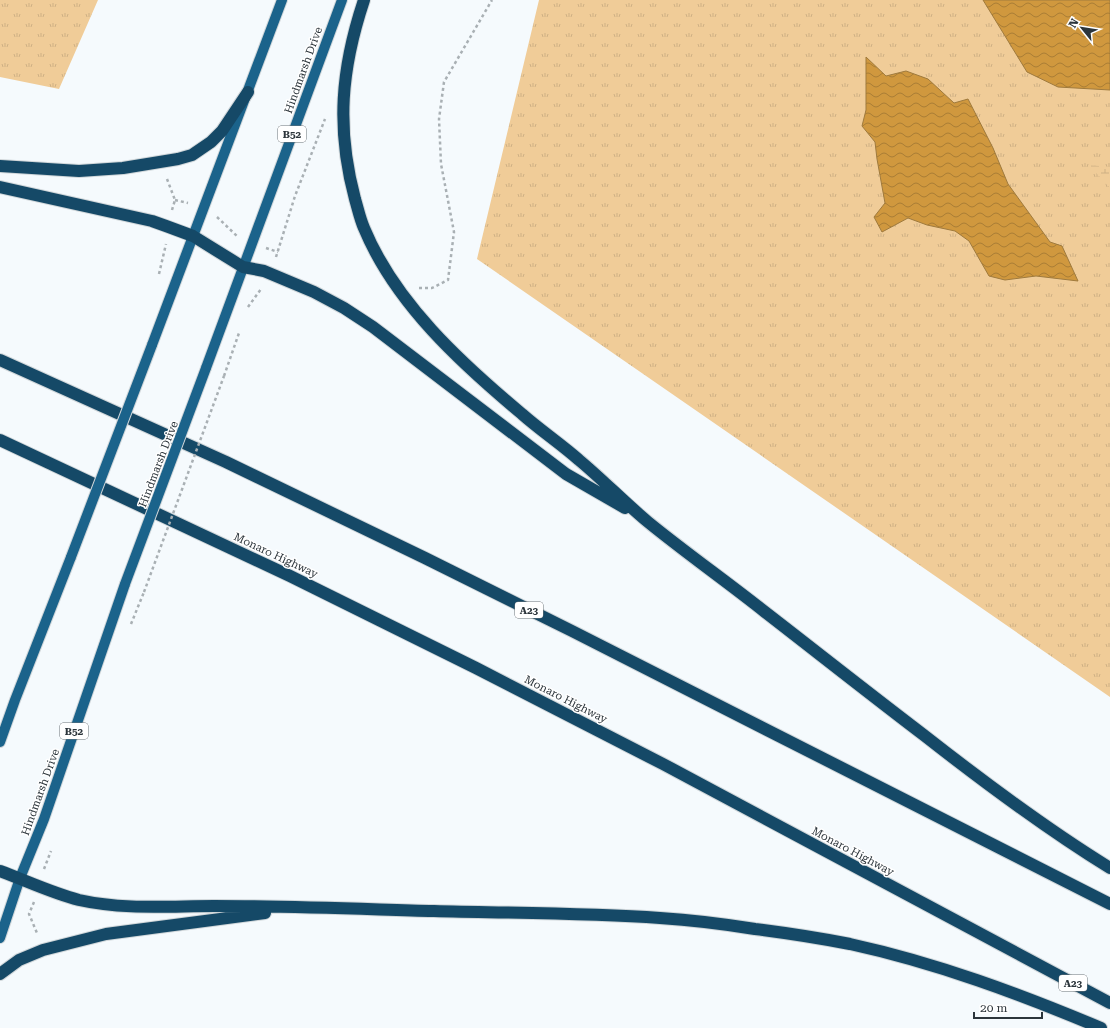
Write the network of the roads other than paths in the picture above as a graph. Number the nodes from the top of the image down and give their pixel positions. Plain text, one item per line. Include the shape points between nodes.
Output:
1 (282, 0) edge
2 (342, 0) edge
3 (364, 0) edge
4 (248, 92) junction
5 (0, 166) edge
6 (0, 186) edge
7 (193, 236) junction
8 (243, 267) junction
9 (0, 360) edge
10 (0, 440) edge
11 (647, 521) junction
12 (0, 742) edge
13 (1110, 868) edge
14 (0, 871) edge
15 (20, 878) junction
16 (1110, 904) edge
17 (308, 908) junction
18 (0, 938) edge
19 (0, 974) edge
20 (1110, 1002) edge
21 (1102, 1028) edge

1 - 4 main road
2 - 8 main road, Hindmarsh Drive / B52
3 - 11 highway via 345,73 342,123 348,172 364,228 382,263 396,287 446,346 522,415 580,460
4 - 5 highway via 222,131 211,142 192,154 160,163 79,172
4 - 7 main road
6 - 7 highway via 152,221
7 - 8 highway
7 - 12 main road, bridge
8 - 11 highway via 269,273 314,292 350,312 566,474
8 - 15 main road, Hindmarsh Drive / B52, bridge via 125,584 44,819
9 - 16 highway, A23 via 226,462 425,558
10 - 20 highway, Monaro Highway / A23 via 290,576 476,668 656,760
11 - 13 highway via 968,770 1069,843
14 - 15 highway
15 - 17 highway via 40,888 80,900 114,906
15 - 18 main road, Hindmarsh Drive
17 - 19 highway via 106,934 43,950 19,960
17 - 21 highway via 593,914 724,924 791,934 851,945 971,978

